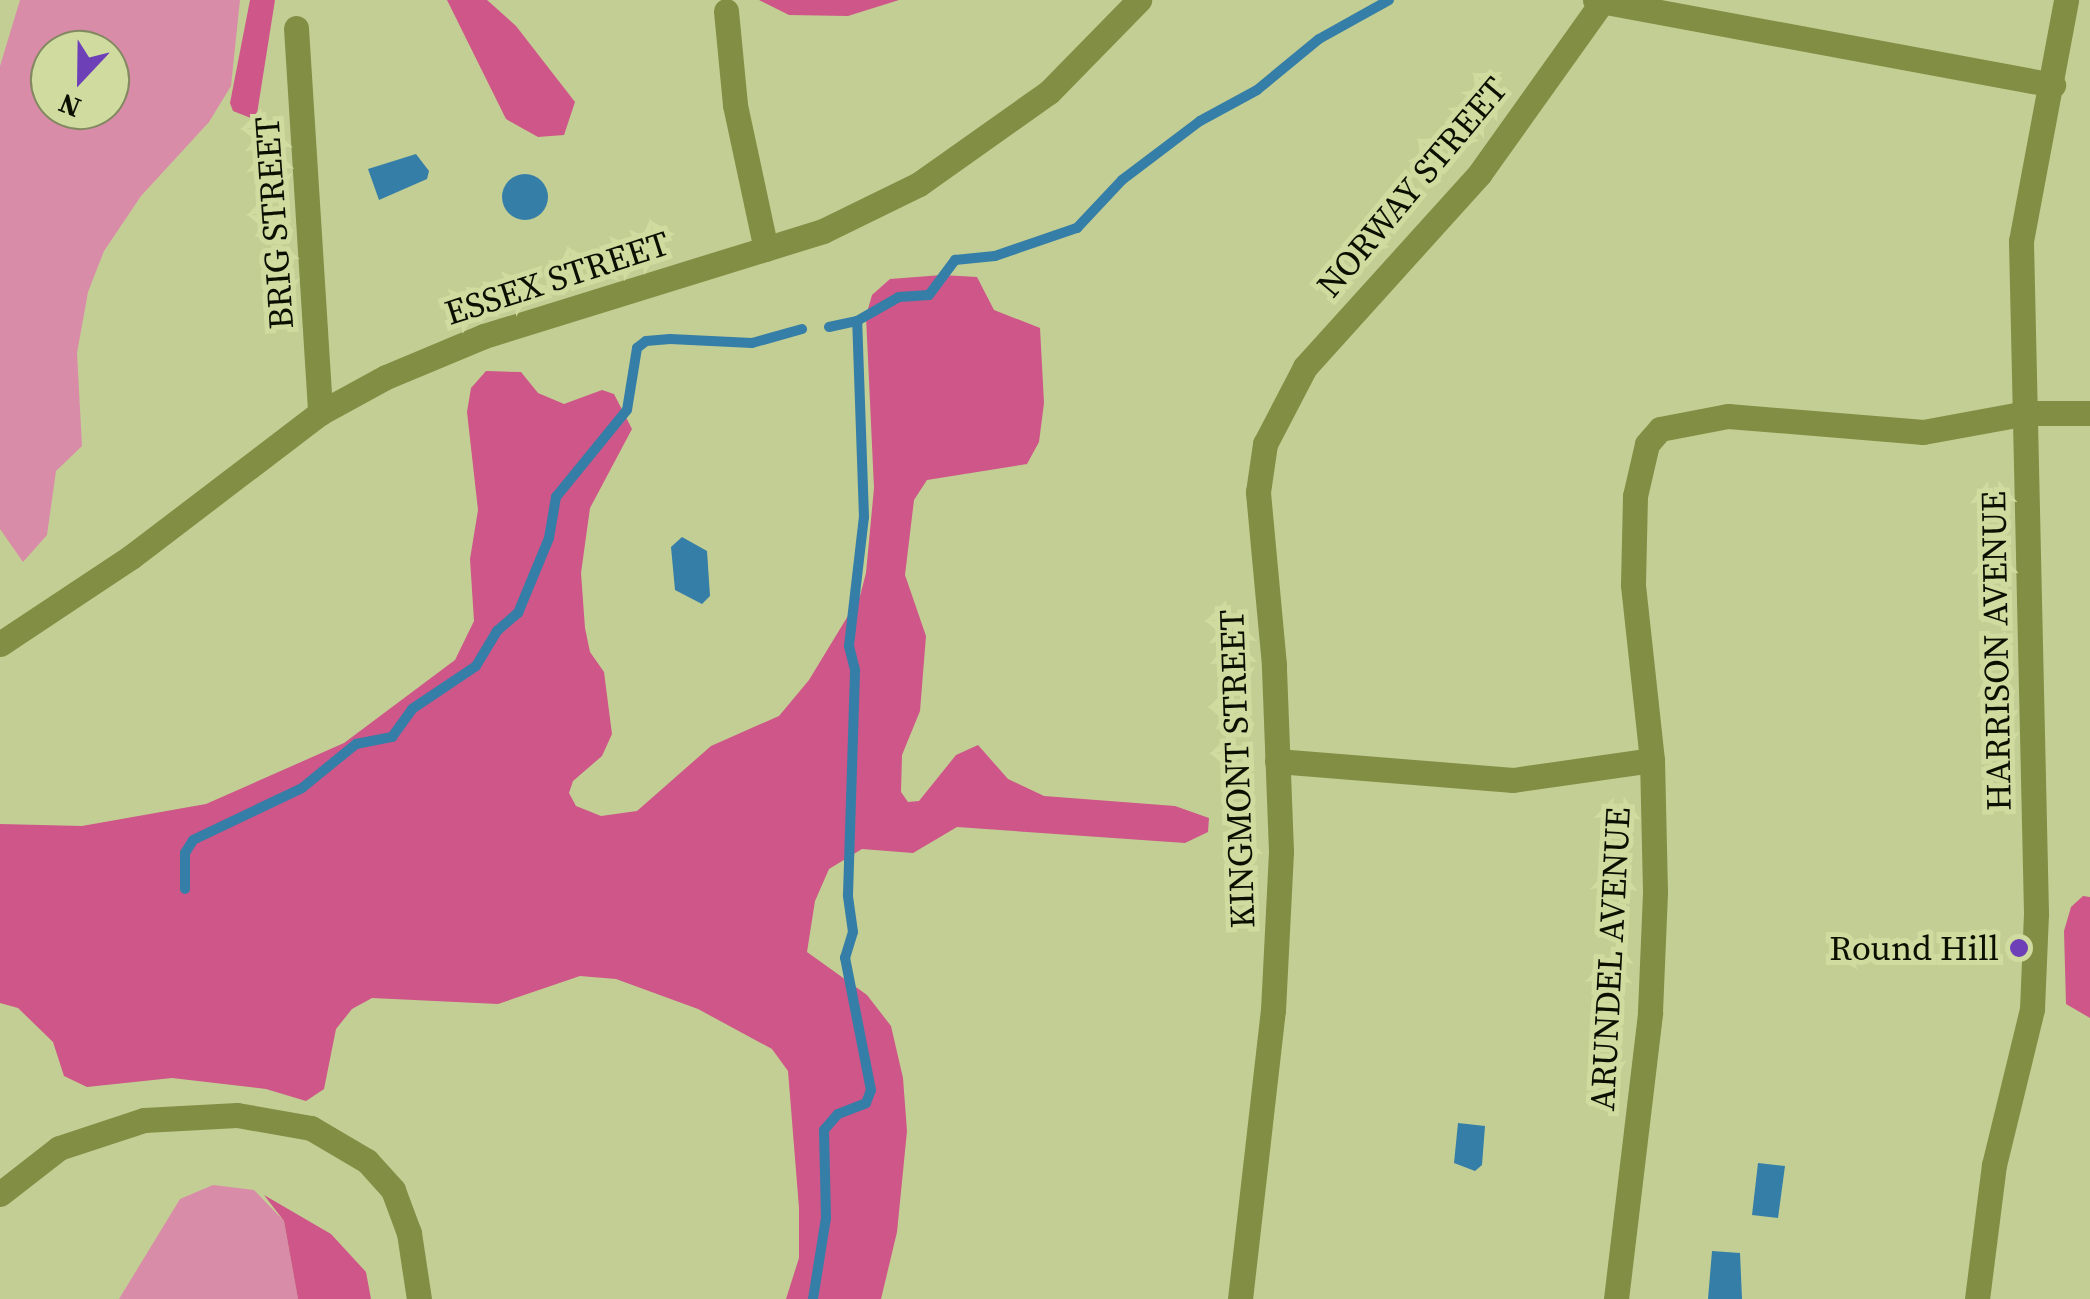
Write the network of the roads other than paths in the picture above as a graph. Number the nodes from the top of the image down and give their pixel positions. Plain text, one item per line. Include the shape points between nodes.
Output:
1 (1139, 0) edge
2 (2066, 0) edge
3 (1599, 1) edge
4 (726, 11) dead end
5 (296, 28) dead end
6 (2054, 86) junction
7 (766, 249) junction
8 (1305, 366) joint
9 (320, 413) junction
10 (2027, 413) junction
11 (2090, 413) edge
12 (0, 644) edge
13 (1652, 760) junction
14 (1277, 762) junction
15 (0, 1194) edge
16 (419, 1299) edge
17 (1240, 1299) edge
18 (1616, 1299) edge
19 (1976, 1299) edge

1 - 7 street, ESSEX STREET via 1075,69 972,150 854,218
2 - 6 street, HARRISON AVENUE
3 - 6 street
3 - 8 street, NORWAY STREET via 1480,173
4 - 7 street via 737,120
5 - 9 street, BRIG STREET
6 - 10 street, HARRISON AVENUE via 2022,218
7 - 9 street, ESSEX STREET via 484,336
8 - 14 street, KINGMONT STREET via 1270,428 1258,478
9 - 12 street, ESSEX STREET via 131,557
10 - 11 street
10 - 13 street, ARUNDEL AVENUE via 1923,432 1701,418 1660,429 1647,444 1635,496 1633,584
10 - 19 street, HARRISON AVENUE via 2035,963 2028,1034 1992,1180
13 - 14 street via 1513,780
13 - 18 street, ARUNDEL AVENUE via 1650,1012
14 - 17 street, KINGMONT STREET via 1281,852 1273,1010
15 - 16 street via 59,1148 144,1120 237,1115 311,1128 367,1161 392,1190 410,1233

